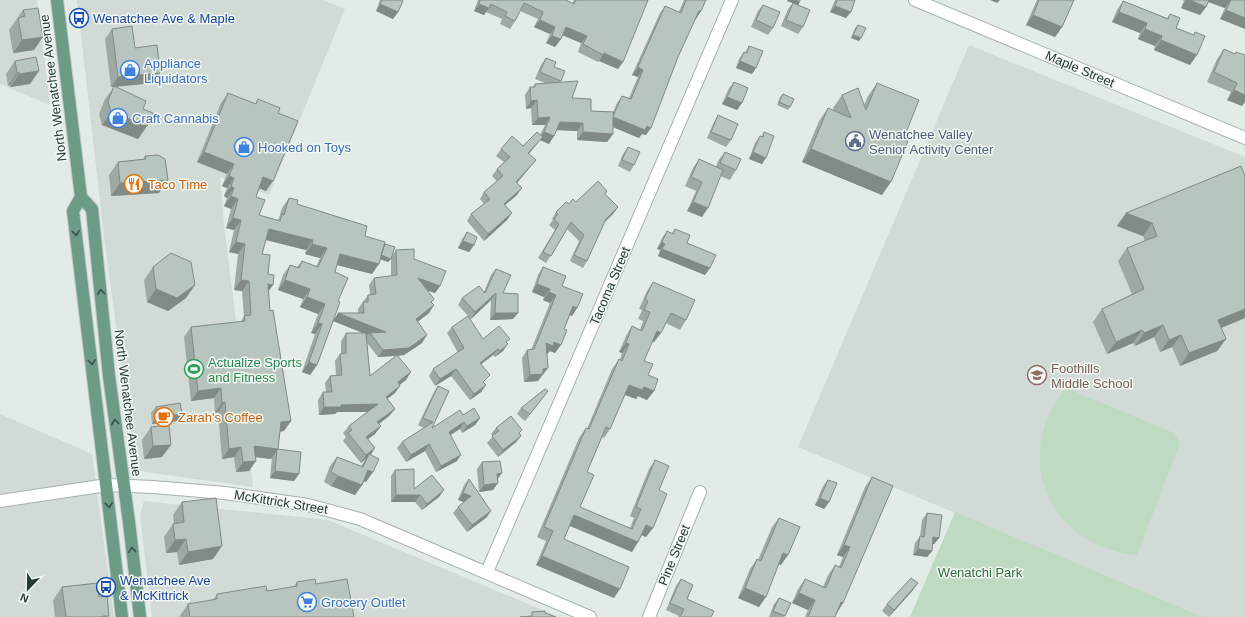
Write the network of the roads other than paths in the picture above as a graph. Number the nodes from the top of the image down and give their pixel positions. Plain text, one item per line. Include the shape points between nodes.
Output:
1 (57, 0) edge
2 (732, 0) edge
3 (915, 0) edge
4 (1245, 138) edge
5 (80, 197) junction
6 (107, 485) junction
7 (124, 486) junction
8 (700, 492) dead end
9 (0, 500) edge
10 (487, 572) junction
11 (122, 617) edge
12 (140, 617) edge
13 (590, 617) edge
14 (648, 617) edge

1 - 5 main road, North Wenatchee Avenue
2 - 10 street, Tacoma Street
3 - 4 street, Maple Street
5 -> 6 main road, North Wenatchee Avenue via 73,211
7 -> 5 main road, North Wenatchee Avenue via 109,376 92,209
6 - 7 street, McKittrick Street
6 - 9 street, McKittrick Street
6 -> 11 main road, North Wenatchee Avenue
7 - 10 street, McKittrick Street via 225,493 317,507 360,519
12 -> 7 main road, North Wenatchee Avenue
8 - 14 street, Pine Street
10 - 13 street, McKittrick Street

